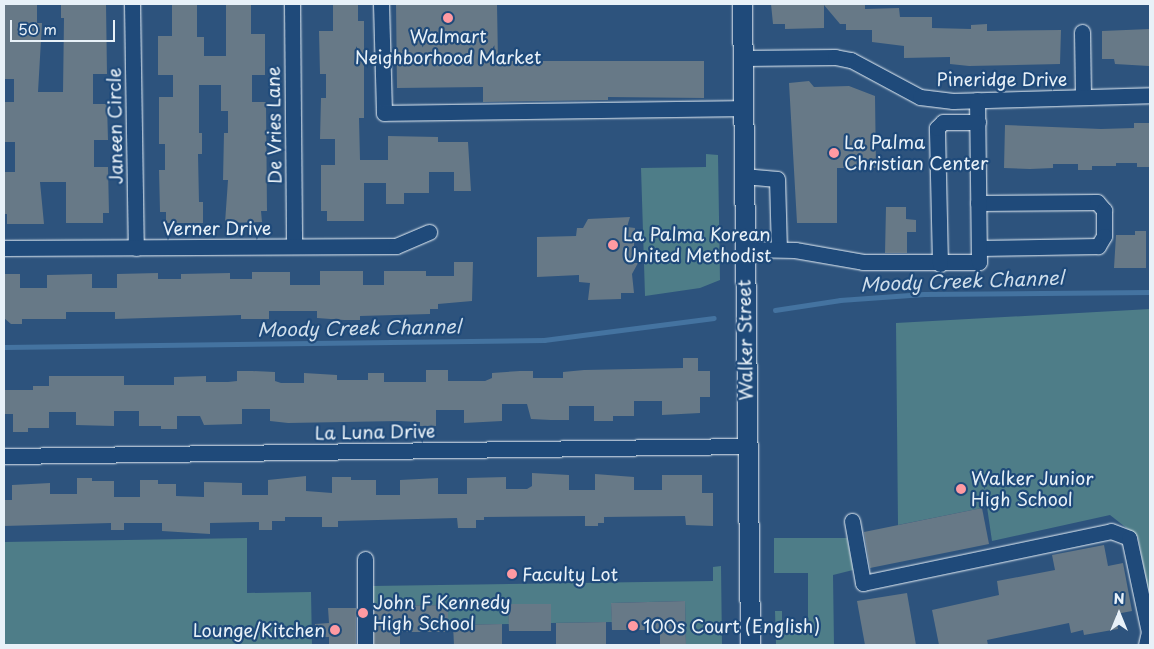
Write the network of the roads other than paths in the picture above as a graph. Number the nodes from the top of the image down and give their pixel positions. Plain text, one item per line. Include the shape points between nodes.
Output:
1 (132, 4) edge
2 (292, 4) edge
3 (381, 4) edge
4 (742, 4) edge
5 (1082, 32) dead end
6 (743, 58) junction
7 (1150, 95) edge
8 (1083, 97) junction
9 (978, 100) junction
10 (743, 108) junction
11 (978, 122) junction
12 (743, 176) junction
13 (978, 203) junction
14 (429, 232) dead end
15 (294, 246) junction
16 (4, 248) edge
17 (136, 248) junction
18 (980, 248) junction
19 (744, 249) junction
20 (779, 249) junction
21 (940, 264) junction
22 (747, 446) junction
23 (4, 456) edge
24 (852, 521) dead end
25 (365, 559) dead end
26 (365, 645) edge
27 (750, 645) edge
28 (1146, 645) edge

1 - 17 street, Janeen Circle
2 - 15 street, De Vries Lane
3 - 10 street via 384,113
4 - 6 main road, Walker Street
5 - 8 street
6 - 9 street, Pineridge Drive via 835,57 867,66 920,97
6 - 10 main road, Walker Street
7 - 8 street, Pineridge Drive
8 - 9 street, Pineridge Drive
9 - 11 street
10 - 12 main road, Walker Street
11 - 13 street
11 - 21 street via 943,122 937,128
12 - 19 main road, Walker Street
12 - 20 street via 777,179
13 - 18 street
13 - 18 street via 1097,202 1104,210 1104,236 1098,246
14 - 15 street, Verner Drive via 396,246
15 - 17 street, Verner Drive
16 - 17 street, Verner Drive
18 - 21 street via 981,259 976,264
19 - 20 street
19 - 22 main road, Walker Street
20 - 21 street via 862,262
22 - 23 street, La Luna Drive
22 - 27 main road, Walker Street
24 - 28 street via 863,583 1112,530 1129,538 1149,632
25 - 26 street

